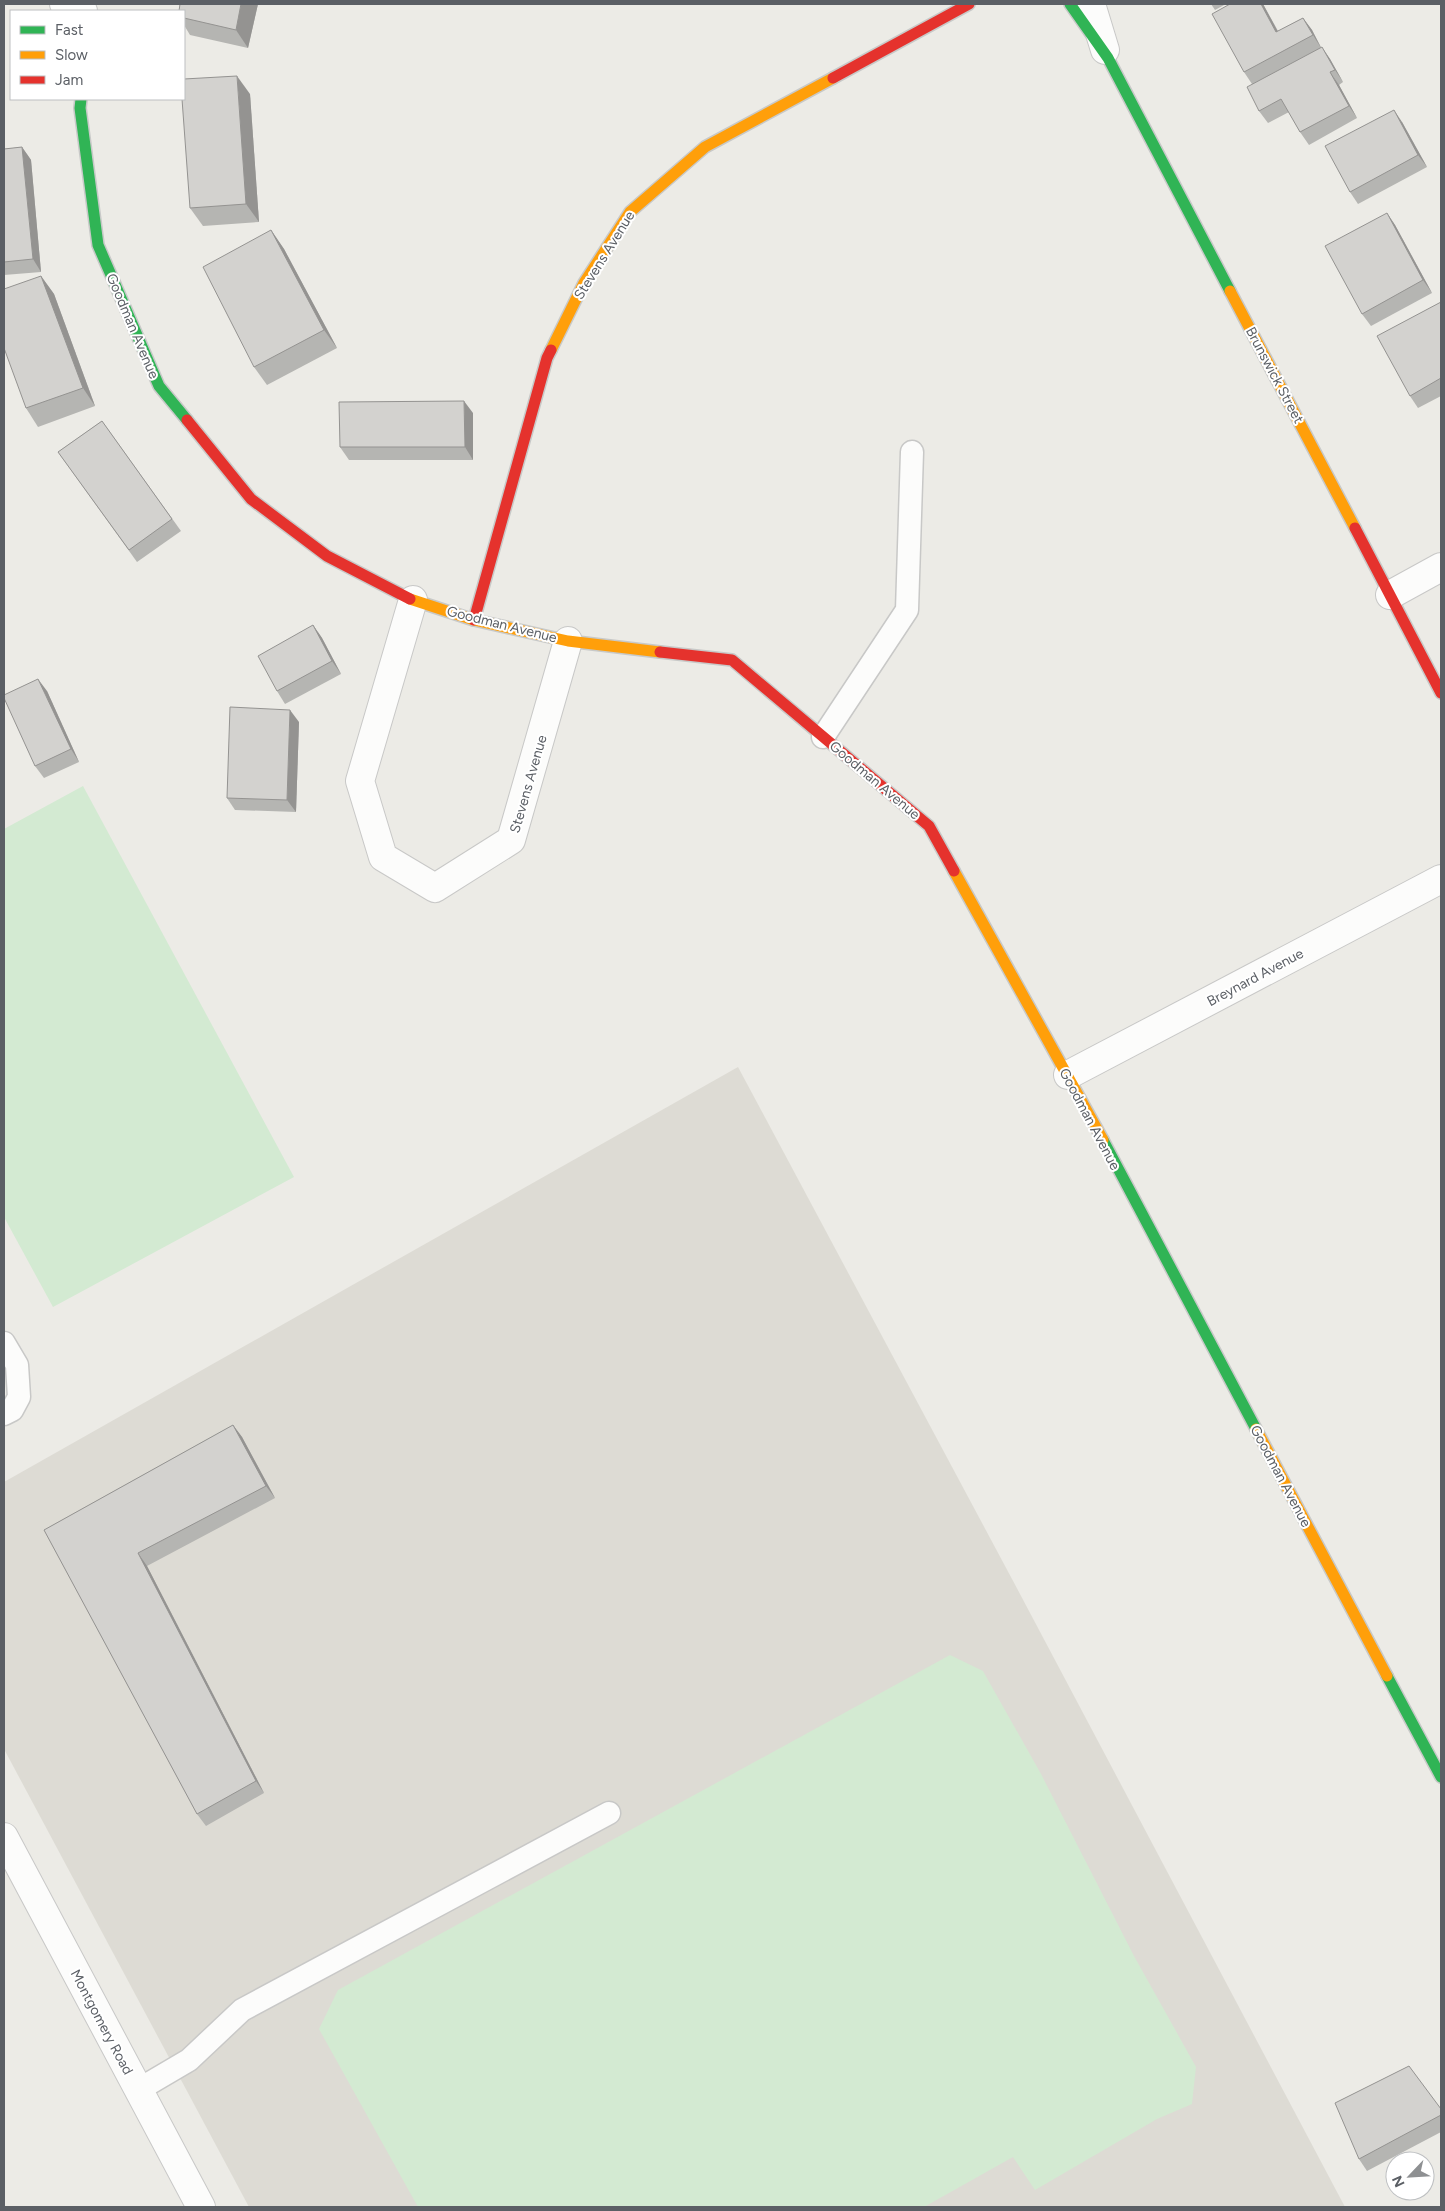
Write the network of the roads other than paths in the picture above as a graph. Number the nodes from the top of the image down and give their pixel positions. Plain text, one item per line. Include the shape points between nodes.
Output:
1 (64, 4) edge
2 (968, 4) edge
3 (1070, 4) edge
4 (1091, 4) edge
5 (80, 10) edge
6 (1108, 58) junction
7 (81, 100) edge
8 (912, 452) dead end
9 (1441, 567) edge
10 (1390, 595) junction
11 (413, 600) junction
12 (474, 620) junction
13 (568, 641) junction
14 (1441, 693) edge
15 (823, 737) junction
16 (1441, 879) edge
17 (1068, 1076) junction
18 (4, 1343) edge
19 (4, 1414) edge
20 (1441, 1776) edge
21 (609, 1813) dead end
22 (4, 1837) edge
23 (138, 2090) junction
24 (201, 2207) edge

1 - 5 street
2 - 12 street, Stevens Avenue via 705,147 630,212 584,283 547,358
3 - 6 street, Brunswick Street
4 - 6 street, Brunswick Street
6 - 10 street, Brunswick Street
7 - 11 street, Goodman Avenue via 98,245 158,386 251,499 327,556
8 - 15 lane via 907,610
9 - 10 street
10 - 14 street, Brunswick Street
11 - 12 street, Goodman Avenue
11 - 13 street, Stevens Avenue via 360,782 382,857 435,888 512,840
12 - 13 street, Goodman Avenue
13 - 15 street, Goodman Avenue via 732,660
15 - 17 street, Goodman Avenue via 929,826
16 - 17 street, Breynard Avenue
17 - 20 street, Goodman Avenue
18 - 19 lane via 17,1365 19,1397 12,1410
21 - 23 lane via 242,2010 189,2060
22 - 23 street, Montgomery Road
23 - 24 street, Montgomery Road

